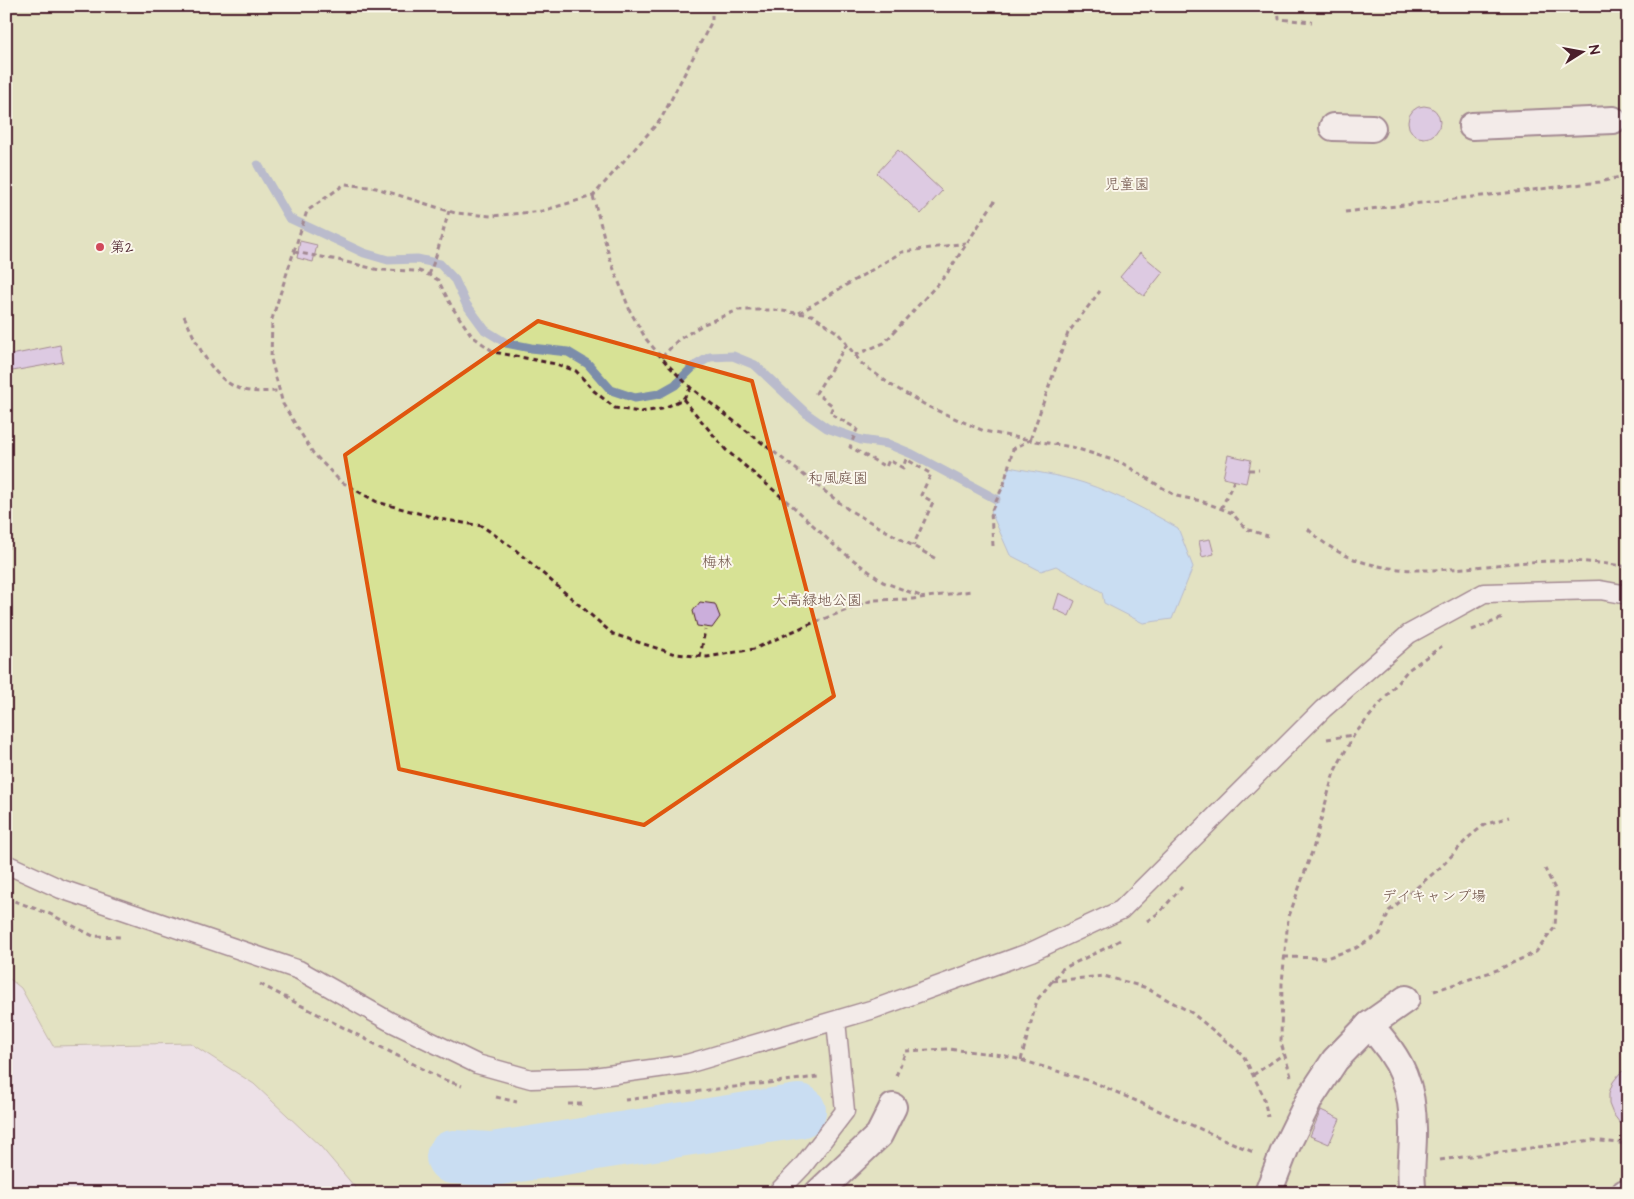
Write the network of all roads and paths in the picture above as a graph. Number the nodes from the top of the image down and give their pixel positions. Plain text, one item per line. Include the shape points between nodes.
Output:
1 (1278, 6) edge
2 (713, 7) edge
3 (1312, 22) dead end
4 (1613, 120) dead end
5 (1472, 126) dead end
6 (1333, 127) dead end
7 (1372, 128) dead end
8 (1628, 175) edge
9 (593, 196) junction
10 (996, 199) dead end
11 (449, 211) junction
12 (1346, 212) dead end
13 (966, 242) junction
14 (294, 252) junction
15 (429, 276) junction
16 (1100, 291) dead end
17 (798, 313) junction
18 (184, 316) dead end
19 (847, 344) junction
20 (855, 354) junction
21 (662, 357) junction
22 (690, 388) junction
23 (280, 392) junction
24 (684, 399) junction
25 (6, 408) edge
26 (1030, 440) junction
27 (6, 450) edge
28 (1249, 470) dead end
29 (1259, 470) dead end
30 (1234, 481) dead end
31 (1221, 509) junction
32 (1308, 529) dead end
33 (1268, 536) dead end
34 (913, 546) junction
35 (993, 546) dead end
36 (938, 560) dead end
37 (1628, 567) edge
38 (972, 591) dead end
39 (1628, 595) edge
40 (925, 597) junction
41 (1503, 618) dead end
42 (705, 630) dead end
43 (1467, 632) dead end
44 (1444, 645) dead end
45 (700, 657) junction
46 (1510, 817) dead end
47 (6, 864) edge
48 (1545, 869) dead end
49 (1284, 957) junction
50 (1052, 981) dead end
51 (1406, 999) joint
52 (836, 1021) junction
53 (1369, 1024) junction
54 (1284, 1054) junction
55 (1253, 1075) junction
56 (896, 1076) dead end
57 (893, 1107) dead end
58 (1303, 1112) junction
59 (1269, 1121) dead end
60 (1628, 1144) edge
61 (1279, 1164) junction
62 (1411, 1164) junction
63 (777, 1193) edge
64 (818, 1193) edge
65 (1268, 1193) edge
66 (1413, 1193) edge

1 - 3 path via 1280,19
2 - 9 path via 712,21 662,119
4 - 5 street
6 - 7 street
8 - 12 path via 1600,182
9 - 11 path via 542,211 492,216
9 - 21 path via 610,259 630,311 646,339
10 - 13 path
11 - 14 path via 376,188 345,184 307,211
11 - 15 path
13 - 17 path via 902,252
13 - 20 path via 946,275 884,343
14 - 15 path via 379,270 420,271
14 - 23 path via 272,318 271,359
15 - 24 path via 438,280 472,336 494,352 576,371 615,408 640,412 662,409
16 - 26 path via 1068,333
17 - 19 path via 812,315 838,333
17 - 21 path via 738,310 704,324 678,340
18 - 23 path via 213,369 229,384 245,391
19 - 20 path
19 - 34 path via 816,393 833,406 830,413 856,429 850,447 886,467 889,460 903,468 906,459 931,474 921,495 933,502
20 - 26 path via 876,375 929,407 984,431
21 - 22 path
22 - 24 path
22 - 34 path via 849,510
23 - 45 path via 283,404 313,453 340,481 377,502 440,519 482,526 512,547 612,634 674,654
24 - 40 path via 726,450 836,547 883,582
25 - 27 path
26 - 31 path via 1122,463 1176,496
26 - 35 path via 1013,449 1004,484 991,512
28 - 29 path
30 - 31 path
31 - 33 path via 1232,513 1246,528
32 - 37 path via 1319,540 1350,558 1386,568 1423,570 1565,561
34 - 36 path
38 - 40 path
39 - 52 lane via 1600,590 1484,593 1409,634 1323,709 1120,910 1030,952
40 - 45 path via 873,600 754,649
41 - 43 path
42 - 45 path
44 - 49 path via 1408,670 1354,735 1334,772 1288,919
46 - 49 path via 1484,825 1470,837 1442,866 1389,911 1380,934 1372,939 1326,958
47 - 52 lane via 62,889 299,970 389,1022 477,1064 531,1079 594,1077 686,1064
48 - 51 path via 1557,893 1555,927 1536,952 1497,970
49 - 54 path via 1281,1043
50 - 55 path via 1104,976 1144,987 1192,1013 1243,1055
51 - 53 street
52 - 63 lane via 845,1111 802,1167
53 - 58 street via 1335,1060
53 - 62 street via 1387,1043 1403,1070 1411,1101
54 - 55 path
54 - 58 path
55 - 59 path via 1263,1095
56 - 61 path via 906,1051 948,1050 1002,1055 1093,1082
57 - 64 street via 879,1135
58 - 61 street
60 - 62 path via 1592,1140
61 - 65 street
62 - 66 street

